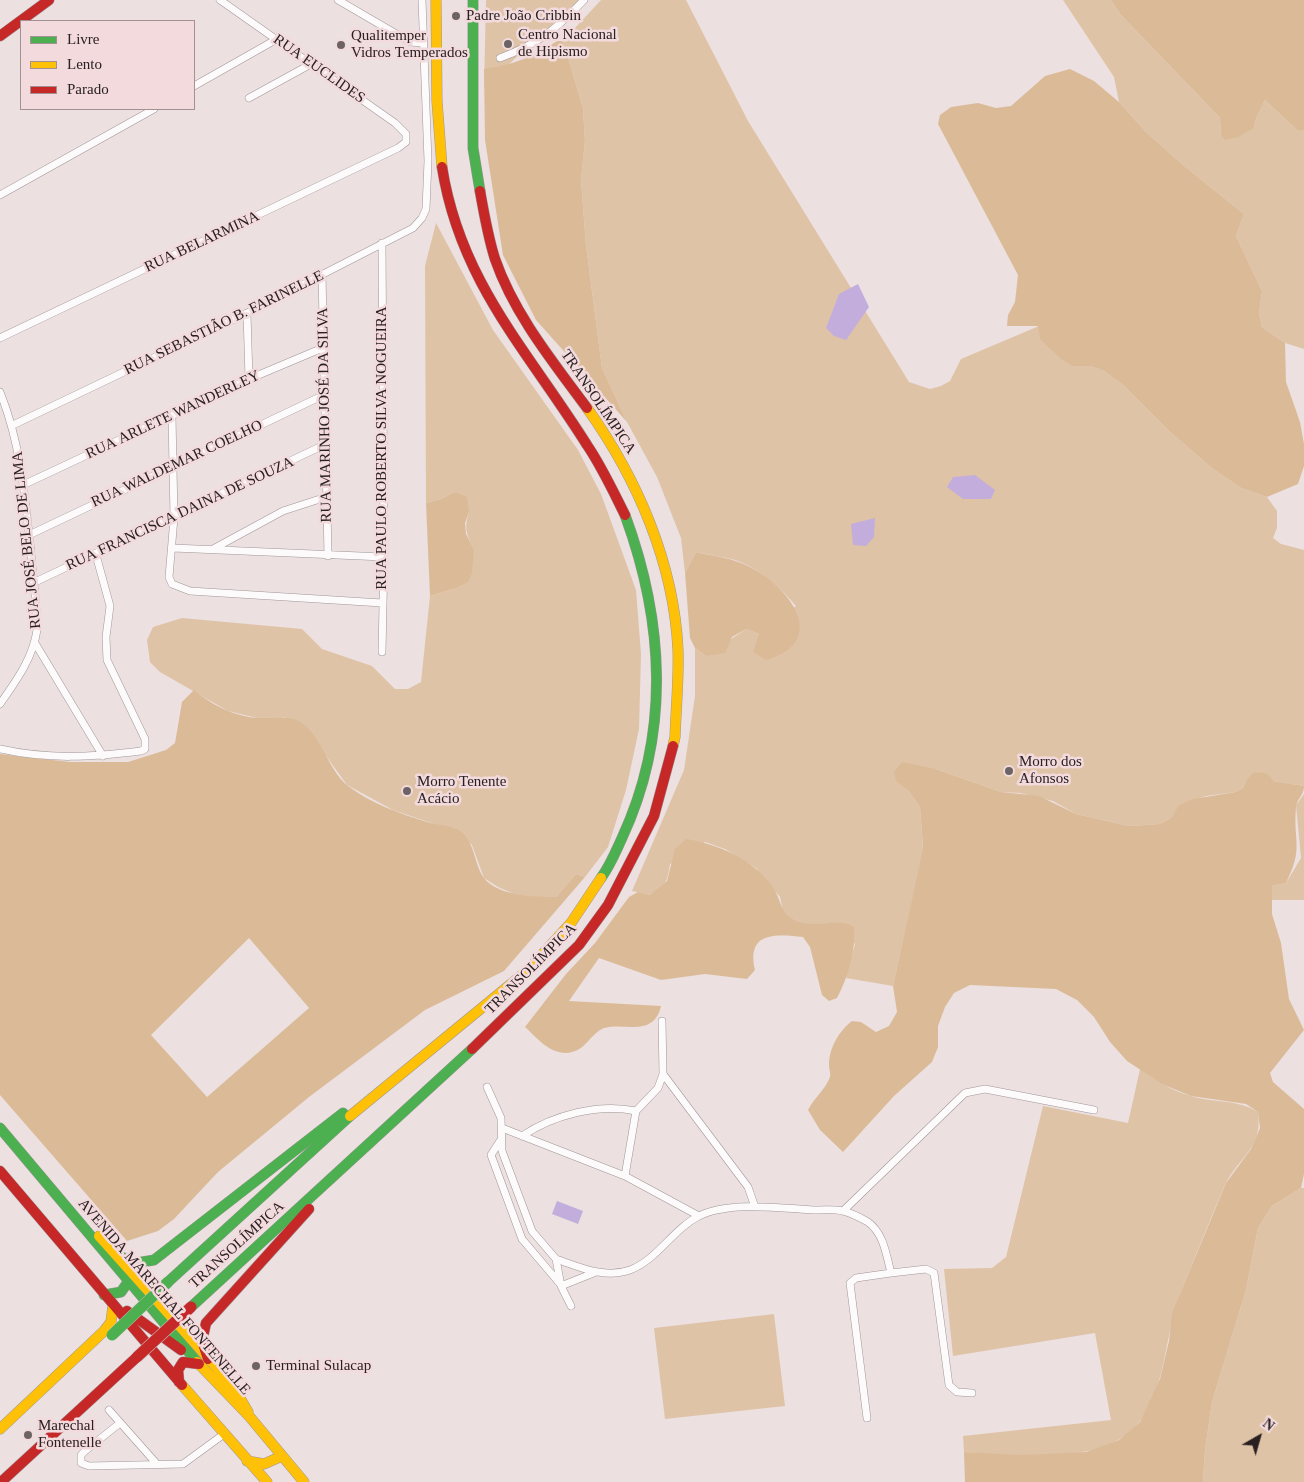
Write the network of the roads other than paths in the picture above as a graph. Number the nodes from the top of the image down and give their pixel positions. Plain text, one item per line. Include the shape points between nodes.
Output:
1 (49, 0) edge
2 (220, 0) edge
3 (338, 0) edge
4 (422, 0) edge
5 (436, 0) edge
6 (473, 0) edge
7 (584, 0) edge
8 (22, 20) edge
9 (20, 21) edge
10 (0, 36) edge
11 (278, 39) junction
12 (422, 43) junction
13 (500, 58) dead end
14 (311, 64) junction
15 (195, 85) edge
16 (249, 98) dead end
17 (152, 110) edge
18 (404, 144) joint
19 (0, 195) edge
20 (382, 244) junction
21 (322, 274) junction
22 (247, 313) junction
23 (0, 338) edge
24 (325, 347) junction
25 (249, 379) junction
26 (0, 392) edge
27 (326, 394) junction
28 (2, 404) edge
29 (172, 416) junction
30 (13, 426) junction
31 (326, 444) junction
32 (174, 466) junction
33 (23, 485) junction
34 (326, 497) junction
35 (174, 518) junction
36 (29, 535) junction
37 (172, 548) junction
38 (213, 549) junction
39 (96, 555) junction
40 (328, 556) junction
41 (384, 558) junction
42 (33, 583) junction
43 (382, 602) junction
44 (35, 643) junction
45 (382, 652) dead end
46 (0, 704) edge
47 (0, 749) edge
48 (103, 756) junction
49 (662, 1021) dead end
50 (663, 1074) junction
51 (486, 1086) dead end
52 (364, 1103) junction
53 (1094, 1110) dead end
54 (636, 1111) junction
55 (0, 1128) edge
56 (502, 1128) junction
57 (522, 1136) junction
58 (500, 1141) junction
59 (343, 1168) junction
60 (0, 1171) edge
61 (625, 1176) junction
62 (755, 1208) junction
63 (843, 1211) junction
64 (699, 1216) junction
65 (80, 1225) junction
66 (120, 1256) junction
67 (556, 1259) junction
68 (596, 1272) junction
69 (891, 1273) junction
70 (128, 1282) junction
71 (561, 1286) junction
72 (104, 1295) junction
73 (571, 1306) dead end
74 (117, 1310) junction
75 (200, 1359) junction
76 (179, 1382) junction
77 (972, 1393) dead end
78 (109, 1410) dead end
79 (867, 1418) dead end
80 (120, 1422) junction
81 (0, 1429) edge
82 (224, 1434) junction
83 (0, 1436) edge
84 (282, 1456) junction
85 (248, 1461) junction
86 (156, 1464) junction
87 (294, 1470) junction
88 (2, 1482) edge
89 (268, 1482) edge
90 (304, 1482) edge
91 (309, 1482) edge

1 - 8 main road
2 - 11 street, RUA EUCLIDES
3 - 12 street via 410,42
4 - 12 street
5 - 52 main road, TRANSOLÍMPICA via 437,119 446,188 456,227 471,266 513,338 578,430 618,498 635,538 652,598 660,684 656,724 636,807 618,850 577,915 509,986
6 - 59 main road, TRANSOLÍMPICA via 473,148 495,258 534,337 622,461 656,539 672,601 678,650 675,737 654,816 608,905 587,935 491,1031
7 - 13 street via 548,35 529,47
9 - 10 main road
11 - 14 street, RUA EUCLIDES
11 - 15 street
12 - 20 street, RUA SEBASTIÃO B. FARINELLE via 428,146 426,208 413,228
14 - 16 street
14 - 18 street, RUA EUCLIDES via 396,122 406,134
17 - 19 street
18 - 23 street, RUA BELARMINA
20 - 21 street, RUA SEBASTIÃO B. FARINELLE
20 - 41 street, RUA PAULO ROBERTO SILVA NOGUEIRA
21 - 22 street, RUA SEBASTIÃO B. FARINELLE
21 - 24 street, RUA MARINHO JOSÉ DA SILVA
22 - 25 street
22 - 30 street, RUA SEBASTIÃO B. FARINELLE
24 - 25 street, RUA ARLETE WANDERLEY
24 - 27 street, RUA MARINHO JOSÉ DA SILVA
25 - 29 street, RUA ARLETE WANDERLEY
26 - 28 street, RUA JOSÉ BELO DE LIMA
27 - 31 street, RUA MARINHO JOSÉ DA SILVA
27 - 32 street, RUA WALDEMAR COELHO
28 - 30 street, RUA JOSÉ BELO DE LIMA
29 - 32 street
29 - 33 street, RUA ARLETE WANDERLEY
30 - 33 street, RUA JOSÉ BELO DE LIMA
31 - 34 street, RUA MARINHO JOSÉ DA SILVA
31 - 35 street, RUA FRANCISCA DAINA DE SOUZA
32 - 35 street
32 - 36 street, RUA WALDEMAR COELHO
33 - 36 street, RUA JOSÉ BELO DE LIMA
34 - 38 street via 283,511
34 - 40 street, RUA MARINHO JOSÉ DA SILVA
35 - 37 street
35 - 39 street, RUA FRANCISCA DAINA DE SOUZA
36 - 42 street, RUA JOSÉ BELO DE LIMA
37 - 38 street
37 - 43 street via 169,577 172,584 183,590
38 - 40 street
39 - 42 street, RUA FRANCISCA DAINA DE SOUZA
39 - 48 street via 110,606 107,660 146,742 142,751
40 - 41 street
41 - 43 street, RUA PAULO ROBERTO SILVA NOGUEIRA
42 - 44 street, RUA JOSÉ BELO DE LIMA via 37,614
43 - 45 street, RUA PAULO ROBERTO SILVA NOGUEIRA
44 - 46 street, RUA JOSÉ BELO DE LIMA via 17,681
44 - 48 street
47 - 48 street via 63,757
49 - 50 street
50 - 54 street via 658,1088
50 - 62 street via 748,1187
51 - 56 street via 501,1118
52 - 66 main road via 321,1128 154,1260 144,1265
52 - 83 main road, TRANSOLÍMPICA, bridge
53 - 63 street via 986,1089 965,1093
54 - 57 street via 604,1109 549,1120
54 - 61 street
55 - 65 main road, AVENIDA MARECHAL FONTENELLE
56 - 57 street
56 - 58 street
57 - 61 street
58 - 67 street via 532,1231
58 - 71 street via 491,1155 522,1239
59 - 75 main road via 292,1230 206,1323 201,1336 203,1349
59 - 88 main road, TRANSOLÍMPICA, bridge
60 - 72 main road
61 - 64 street
62 - 63 street
62 - 64 street via 714,1211
63 - 69 street via 867,1222 882,1238
64 - 68 street via 631,1270 608,1274
65 - 66 main road via 95,1233
65 - 70 main road, AVENIDA MARECHAL FONTENELLE
66 - 75 main road
67 - 68 street
67 - 71 street
68 - 71 street
69 - 77 street via 926,1269 934,1273 949,1385 957,1392
69 - 79 street via 856,1278 850,1283
70 - 72 main road via 117,1294
70 - 75 main road, AVENIDA MARECHAL FONTENELLE
71 - 73 street
72 - 74 main road
74 - 75 main road via 129,1312 178,1348
74 - 76 main road
74 - 81 main road via 111,1322
75 - 76 main road via 183,1362 178,1370
75 - 84 main road, AVENIDA MARECHAL FONTENELLE via 241,1396 249,1416
76 - 82 main road
78 - 80 street
80 - 86 street
80 - 86 street via 85,1451 81,1463 89,1466
82 - 85 main road
82 - 86 street via 186,1462
84 - 85 main road via 264,1464
84 - 87 main road, AVENIDA MARECHAL FONTENELLE
85 - 89 main road
87 - 90 main road
87 - 91 main road, AVENIDA MARECHAL FONTENELLE

